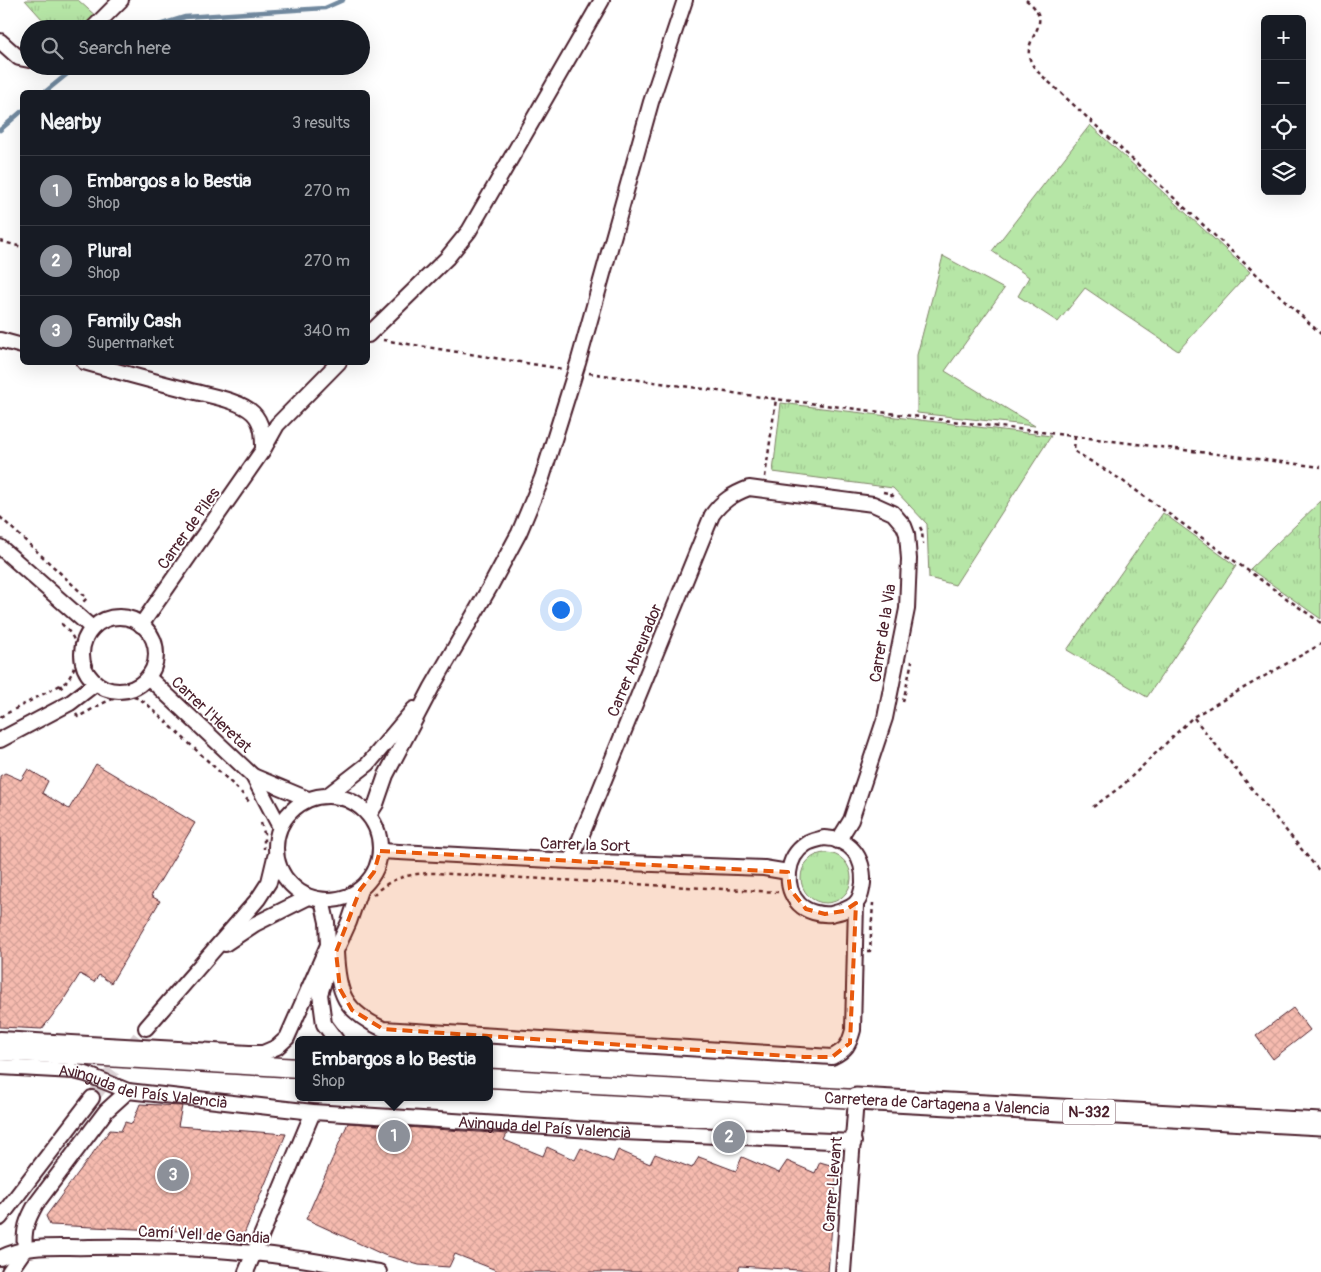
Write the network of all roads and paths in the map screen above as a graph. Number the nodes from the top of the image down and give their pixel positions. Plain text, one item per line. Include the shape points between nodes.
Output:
1 (121, 0) edge
2 (602, 0) edge
3 (685, 0) edge
4 (1026, 0) edge
5 (101, 20) edge
6 (0, 40) edge
7 (20, 58) edge
8 (0, 240) edge
9 (20, 246) edge
10 (370, 333) edge
11 (1321, 334) edge
12 (0, 340) edge
13 (383, 340) dead end
14 (20, 345) edge
15 (95, 365) edge
16 (335, 365) edge
17 (564, 370) dead end
18 (588, 373) dead end
19 (776, 399) junction
20 (1075, 436) junction
21 (263, 450) junction
22 (1321, 467) edge
23 (749, 488) joint
24 (763, 490) junction
25 (0, 517) edge
26 (0, 547) edge
27 (74, 612) junction
28 (1321, 623) edge
29 (141, 625) junction
30 (92, 628) junction
31 (1321, 644) edge
32 (148, 677) junction
33 (96, 683) junction
34 (432, 687) junction
35 (0, 717) edge
36 (1193, 718) junction
37 (0, 740) edge
38 (253, 776) junction
39 (328, 796) junction
40 (308, 799) junction
41 (1093, 808) dead end
42 (369, 815) junction
43 (280, 826) junction
44 (838, 841) junction
45 (380, 851) junction
46 (276, 856) junction
47 (571, 861) junction
48 (788, 872) junction
49 (1321, 873) edge
50 (360, 890) junction
51 (316, 899) junction
52 (856, 903) junction
53 (336, 952) junction
54 (207, 955) junction
55 (146, 1028) tunnel mouth
56 (333, 1036) edge
57 (491, 1036) edge
58 (493, 1036) edge
59 (0, 1040) edge
60 (85, 1044) junction
61 (0, 1051) edge
62 (157, 1054) junction
63 (101, 1057) junction
64 (0, 1067) edge
65 (295, 1068) edge
66 (493, 1071) edge
67 (493, 1078) edge
68 (583, 1084) junction
69 (128, 1091) junction
70 (92, 1098) tunnel mouth
71 (856, 1099) junction
72 (313, 1112) junction
73 (1321, 1124) edge
74 (854, 1142) junction
75 (0, 1218) edge
76 (25, 1249) junction
77 (254, 1253) junction
78 (0, 1258) edge
79 (9, 1272) edge
80 (246, 1272) edge
81 (379, 1272) edge
82 (843, 1272) edge

1 - 5 street
2 - 10 street via 469,231 447,258
3 - 34 street via 651,102 542,478 519,533
4 - 11 path via 1039,17 1028,47 1032,65 1037,71
6 - 7 street
8 - 9 path
12 - 14 street
13 - 17 path
15 - 21 street via 247,408 260,425
16 - 21 street, Carrer de Piles via 277,425
18 - 19 path
19 - 20 path
19 - 24 path
20 - 22 path
20 - 28 path via 1074,451
21 - 29 street, Carrer de Piles
23 - 24 street, Carrer de la Via
23 - 47 street, Carrer Abreurador via 721,503 712,515
24 - 44 street, Carrer de la Via via 873,504 893,514 907,534 907,609 885,718 851,820
25 - 27 path via 87,598
26 - 27 street
27 - 30 street
27 - 35 path via 62,624 75,644 73,674 66,682
29 - 30 street via 134,620 117,617
29 - 32 street via 150,633 156,655
30 - 33 street via 82,649 87,674
31 - 36 path
32 - 33 street via 141,684 123,691 113,691
32 - 38 street, Carrer l'Heretat
33 - 37 street via 70,703
34 - 39 street via 368,764
34 - 42 street
36 - 41 path via 1123,785
36 - 49 path
38 - 40 street, Carrer l'Heretat
38 - 43 street, Carrer l'Heretat
39 - 40 street
39 - 42 street via 351,801
40 - 43 street via 291,810
42 - 45 street via 380,838
43 - 46 street via 275,843
44 - 48 street via 824,838 804,845 794,855
44 - 52 street via 856,852 864,869
45 - 47 street, Carrer la Sort
45 - 50 street via 374,872
46 - 51 street via 286,881 296,891
46 - 54 street via 269,882 258,899
47 - 48 street, Carrer la Sort via 764,868
48 - 52 street via 790,889 806,909 825,914 844,911
50 - 51 street via 342,899
50 - 53 street
51 - 54 street via 255,924
51 - 62 street via 327,922 328,945 287,1038 263,1053
52 - 58 street via 853,1030 850,1043 832,1058
53 - 56 street via 320,994 324,1024
53 - 57 street via 340,989 352,1010 365,1020 383,1029
54 - 55 street
59 - 60 street, Avinguda del País Valencià
60 - 62 street, Avinguda del País Valencià
60 - 63 street, Avinguda del País Valencià
61 - 63 main road, Avinguda del País Valencià
62 - 63 main road, Avinguda del País Valencià
62 - 65 main road, Avinguda del País Valencià
64 - 69 street, Avinguda del País Valencià via 74,1071
66 - 68 street via 557,1075
67 - 68 main road
68 - 71 main road, Carretera de Cartagena a Valencia
69 - 72 street, Avinguda del País Valencià
69 - 76 street via 106,1111 36,1204 24,1232
70 - 75 street
71 - 73 highway, Carretera de Cartagena a Valencia / N-332
71 - 74 street, Carrer Llevant
72 - 74 street, Avinguda del País Valencià via 623,1132
72 - 77 street
74 - 82 street, Carrer Llevant
76 - 77 street, Camí Vell de Gandia via 113,1246
76 - 78 street, Camí Vell de Gandia
76 - 79 street
77 - 80 street
77 - 81 street, Camí Vell de Gandia

